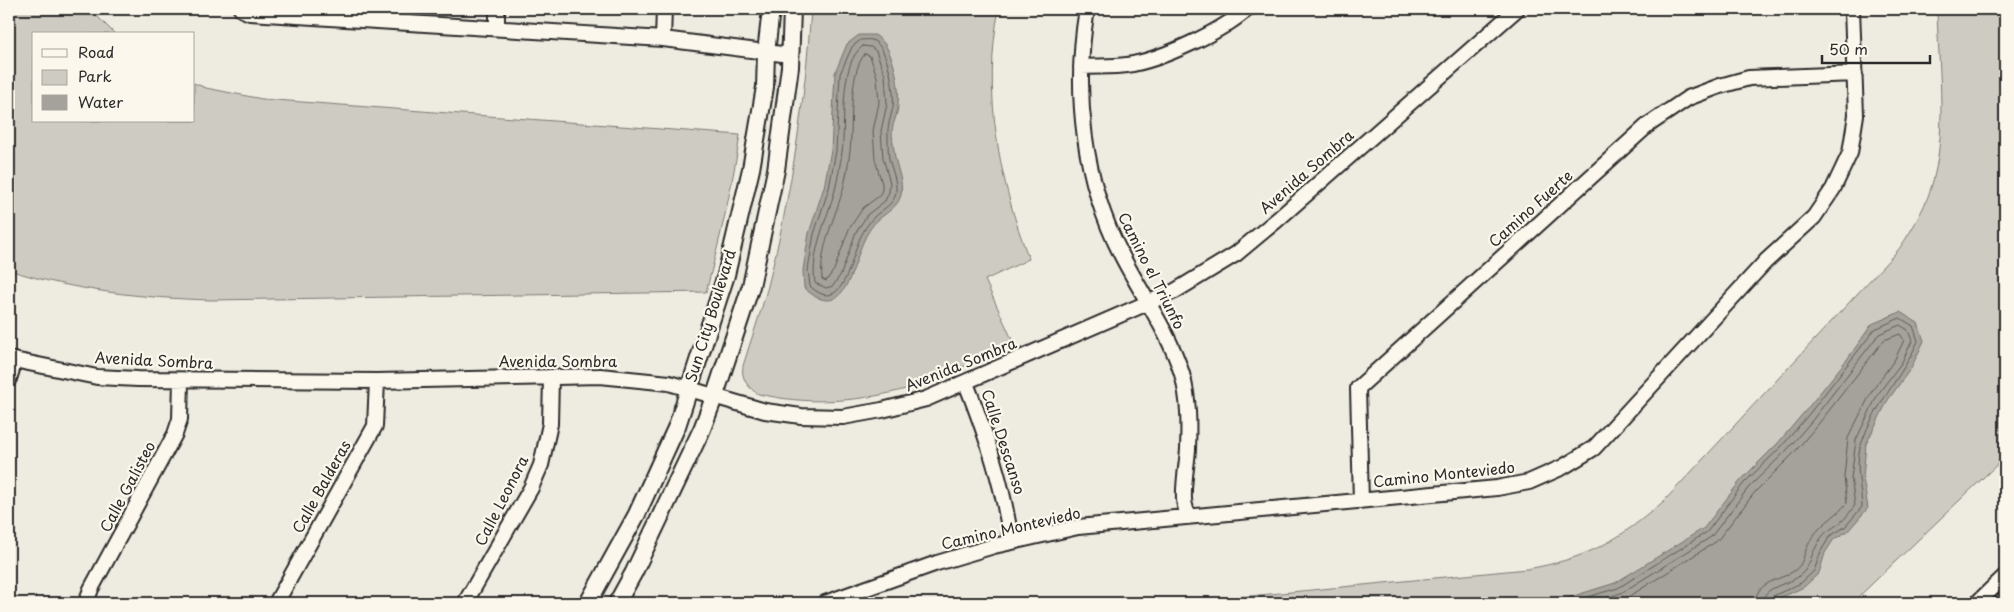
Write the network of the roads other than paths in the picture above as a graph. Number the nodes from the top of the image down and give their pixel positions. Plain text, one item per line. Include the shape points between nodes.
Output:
1 (241, 9) edge
2 (497, 9) edge
3 (664, 9) edge
4 (771, 9) edge
5 (792, 9) edge
6 (1087, 9) edge
7 (1247, 9) edge
8 (1517, 9) edge
9 (1852, 9) edge
10 (497, 28) junction
11 (663, 39) junction
12 (766, 53) junction
13 (790, 55) junction
14 (1081, 67) junction
15 (1855, 74) junction
16 (1149, 302) junction
17 (12, 360) edge
18 (551, 377) junction
19 (9, 379) edge
20 (181, 381) junction
21 (377, 381) junction
22 (966, 383) junction
23 (689, 387) junction
24 (715, 396) junction
25 (1361, 501) junction
26 (1188, 517) junction
27 (1011, 542) junction
28 (2005, 576) edge
29 (86, 603) edge
30 (276, 603) edge
31 (465, 603) edge
32 (588, 603) edge
33 (617, 603) edge
34 (824, 603) edge
35 (1976, 603) edge

1 - 10 street via 250,13
2 - 10 street
3 - 11 street
4 - 12 street, Sun City Boulevard
5 - 13 street, Sun City Boulevard
6 - 14 street, Camino el Triunfo via 1081,41
7 - 14 street via 1198,40 1155,57 1127,65
8 - 16 street, Avenida Sombra via 1236,254 1175,291
9 - 15 street, Camino Monteviedo
10 - 11 street
11 - 12 street
12 - 13 street
12 - 23 street, Sun City Boulevard via 765,86 751,169 726,275
13 - 24 street, Sun City Boulevard via 776,170 751,286
14 - 16 street, Camino el Triunfo via 1080,95 1085,139 1096,190 1122,256
15 - 25 street, Camino Monteviedo via 1856,115 1850,153 1814,217 1747,280 1594,448 1529,482
15 - 25 street, Camino Fuerte via 1749,78 1688,98 1648,125 1358,388
16 - 22 street, Avenida Sombra
16 - 26 street, Camino el Triunfo via 1172,349 1187,394 1184,498
17 - 19 street
17 - 20 street, Avenida Sombra via 97,377
18 - 21 street, Avenida Sombra
18 - 23 street, Avenida Sombra via 608,377
18 - 31 street, Calle Leonora via 550,424 541,465
20 - 21 street, Avenida Sombra
20 - 29 street, Calle Galisteo via 180,419 175,434
21 - 30 street, Calle Balderas via 374,426
22 - 24 street, Avenida Sombra via 926,399 843,417 765,411
22 - 27 street, Calle Descanso via 990,445 1007,507
23 - 24 street, Avenida Sombra
23 - 32 street, Sun City Boulevard via 677,426 637,514
24 - 33 street, Sun City Boulevard via 672,495
25 - 26 street, Camino Monteviedo
26 - 27 street, Camino Monteviedo via 1078,528
27 - 34 street, Camino Monteviedo via 937,563
28 - 35 street

